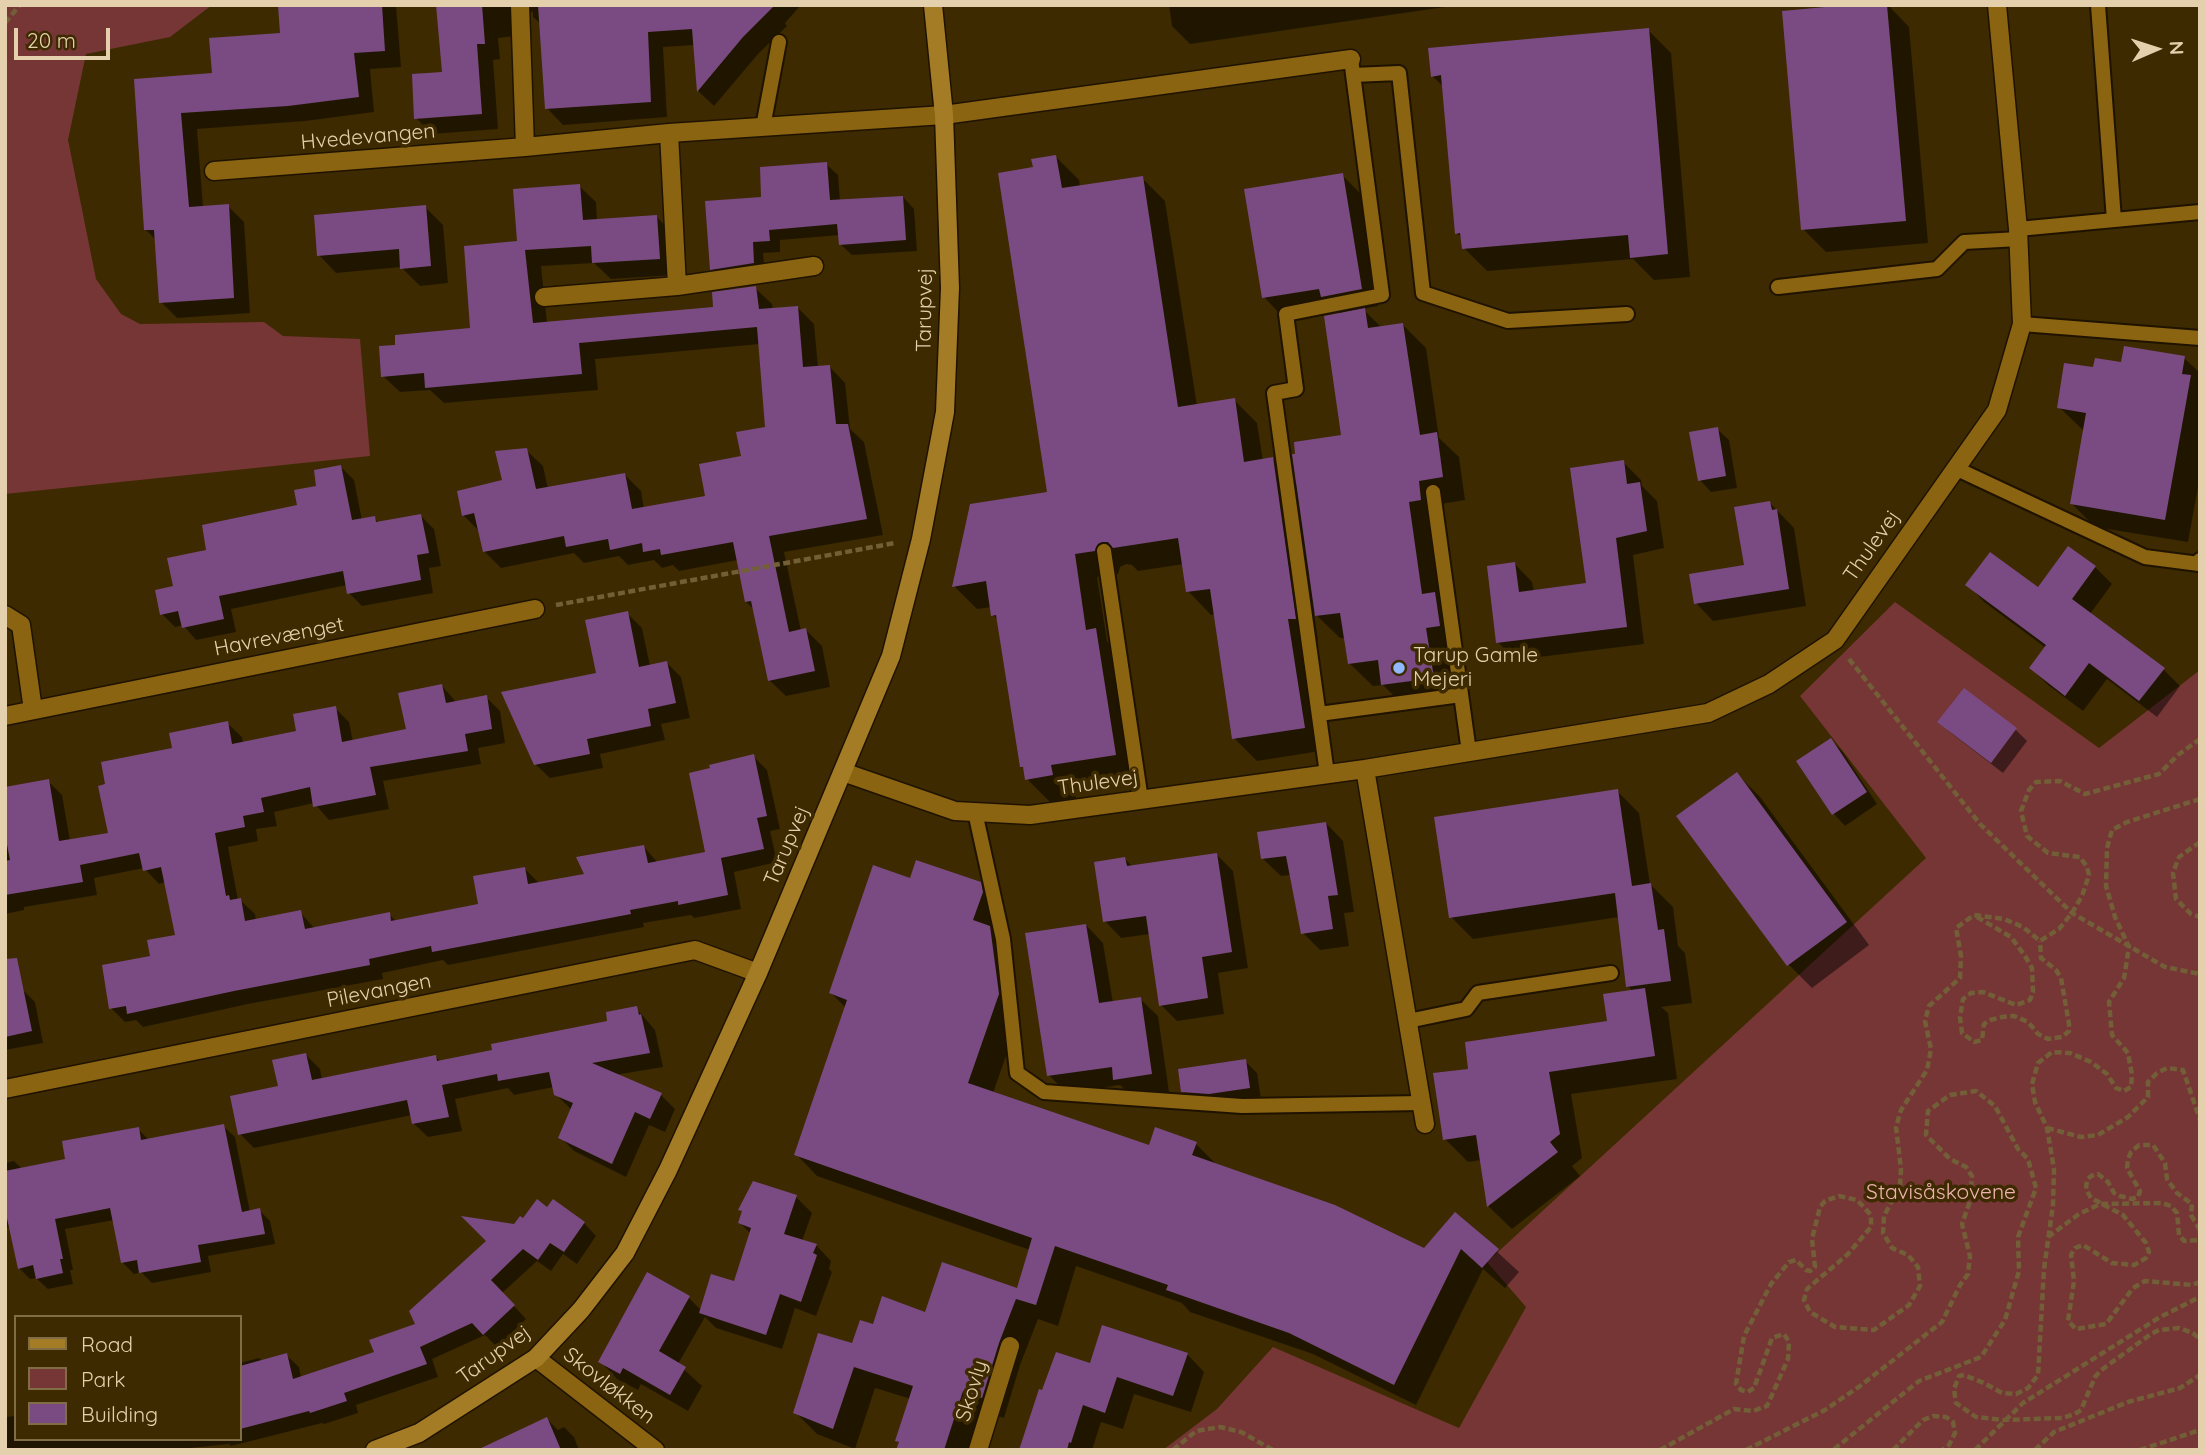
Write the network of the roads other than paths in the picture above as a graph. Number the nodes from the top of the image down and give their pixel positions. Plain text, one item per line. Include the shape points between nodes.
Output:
1 (520, 5) edge
2 (933, 5) edge
3 (1997, 5) edge
4 (2098, 5) edge
5 (779, 42) dead end
6 (1352, 67) junction
7 (944, 115) junction
8 (763, 127) junction
9 (669, 133) junction
10 (526, 147) junction
11 (214, 172) dead end
12 (2200, 212) edge
13 (2114, 220) junction
14 (2018, 234) junction
15 (814, 266) dead end
16 (677, 286) junction
17 (1779, 287) dead end
18 (544, 297) dead end
19 (1627, 314) dead end
20 (2022, 324) junction
21 (2200, 338) edge
22 (1955, 468) junction
23 (1433, 492) dead end
24 (1104, 551) dead end
25 (2200, 560) edge
26 (535, 609) road end
27 (5, 615) edge
28 (1461, 695) junction
29 (33, 710) junction
30 (1319, 714) junction
31 (5, 716) edge
32 (1469, 752) junction
33 (1365, 769) junction
34 (843, 772) junction
35 (1327, 774) junction
36 (1141, 800) junction
37 (975, 812) junction
38 (758, 973) junction
39 (1611, 973) dead end
40 (1408, 1021) junction
41 (5, 1089) edge
42 (1421, 1103) junction
43 (1425, 1124) dead end
44 (1010, 1346) dead end
45 (536, 1358) junction
46 (375, 1450) edge
47 (655, 1450) edge
48 (978, 1450) edge

1 - 10 street
2 - 7 street, Tarupvej
3 - 14 street, Thulevej
4 - 13 lane
5 - 8 lane
6 - 7 street
6 - 19 lane via 1399,73 1423,293 1508,321
6 - 30 lane via 1382,295 1286,314 1296,389 1274,393
7 - 8 street, Hvedevangen
7 - 34 street, Tarupvej via 950,288 945,412 921,538 891,656
8 - 9 street, Hvedevangen
9 - 10 street, Hvedevangen
9 - 16 street
10 - 11 street, Hvedevangen
12 - 13 lane
13 - 14 lane
14 - 17 lane via 1964,242 1937,269
14 - 20 street, Thulevej
15 - 16 street
16 - 18 street
20 - 21 lane
20 - 22 street, Thulevej via 1997,410
22 - 25 lane via 2145,558 2199,564
22 - 32 street, Thulevej via 1835,640 1769,684 1708,713
23 - 28 lane
24 - 36 lane
26 - 29 street, Havrevænget
27 - 29 street via 20,625
28 - 30 lane
28 - 32 lane
29 - 31 street, Havrevænget
30 - 35 lane
32 - 33 street, Thulevej
33 - 35 street, Thulevej
33 - 40 street
34 - 37 street, Thulevej via 955,811
34 - 38 street, Tarupvej
35 - 36 street, Thulevej
36 - 37 street, Thulevej via 1030,815
37 - 42 lane via 1003,939 1017,1073 1044,1092 1242,1106
38 - 41 street, Pilevangen via 695,950
38 - 45 street, Tarupvej via 625,1253
39 - 40 lane via 1478,993 1466,1009
40 - 42 street
42 - 43 street
44 - 48 street, Skovly
45 - 46 street, Tarupvej via 419,1433
45 - 47 street, Skovløkken

